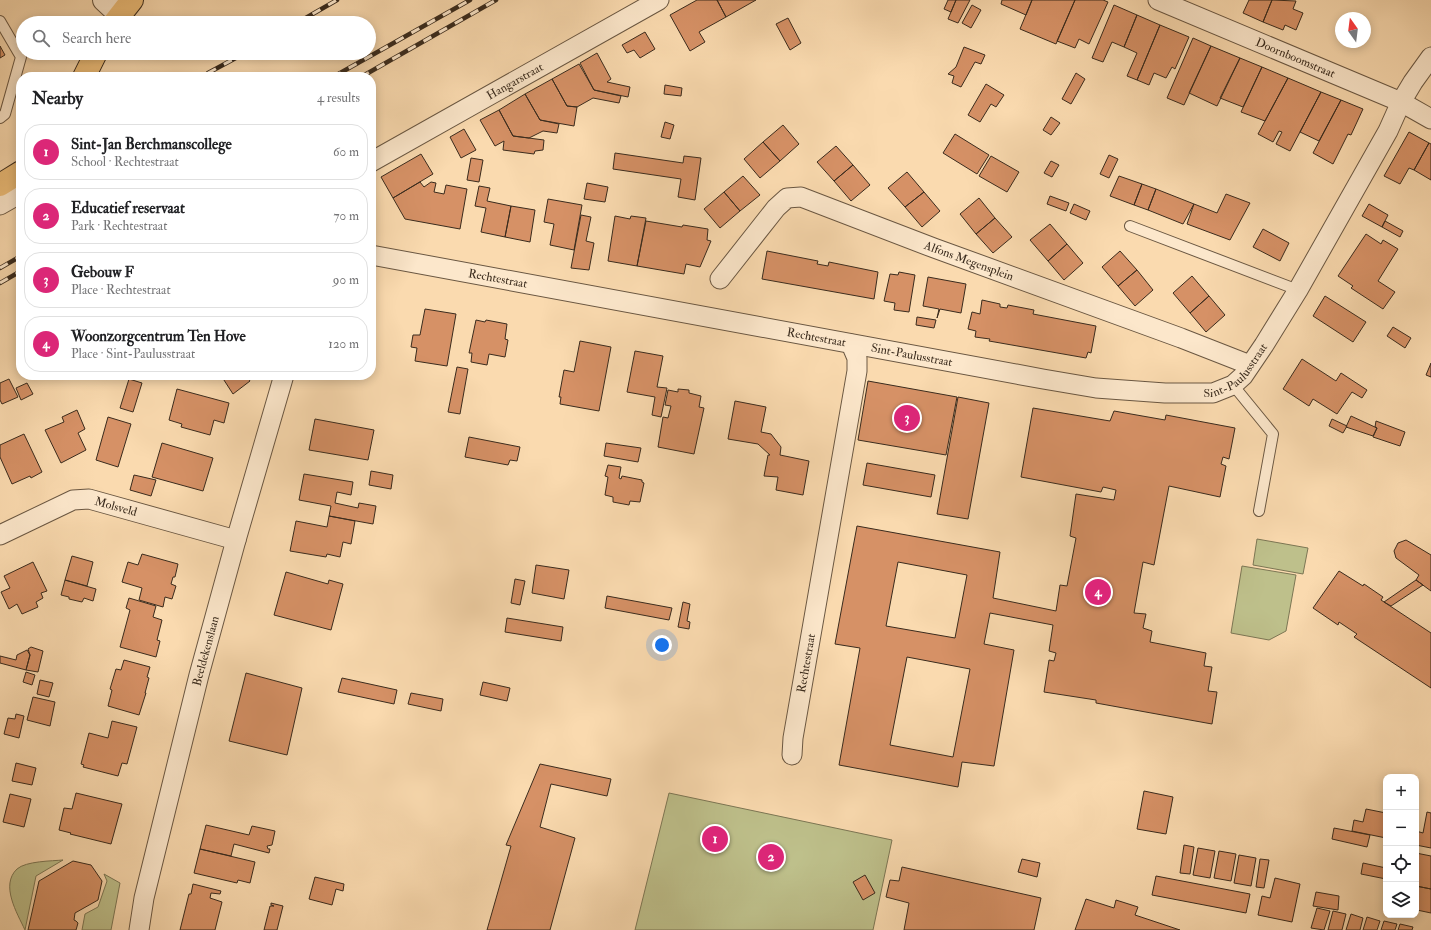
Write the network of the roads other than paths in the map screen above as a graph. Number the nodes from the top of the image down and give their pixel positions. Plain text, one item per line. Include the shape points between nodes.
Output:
1 (104, 0) edge
2 (659, 0) edge
3 (1158, 0) edge
4 (122, 13) edge
5 (0, 22) edge
6 (16, 49) edge
7 (1431, 57) edge
8 (20, 60) edge
9 (93, 60) edge
10 (17, 72) edge
11 (87, 72) edge
12 (16, 75) edge
13 (1401, 102) junction
14 (0, 118) edge
15 (1431, 119) edge
16 (376, 159) edge
17 (16, 175) edge
18 (0, 185) edge
19 (16, 196) edge
20 (0, 205) edge
21 (1130, 226) dead end
22 (376, 256) edge
23 (720, 279) dead end
24 (1298, 290) junction
25 (851, 344) junction
26 (1250, 365) junction
27 (283, 380) edge
28 (1233, 385) junction
29 (1259, 511) dead end
30 (0, 535) edge
31 (236, 540) junction
32 (792, 755) dead end
33 (140, 930) edge

1 - 4 street
2 - 16 street, Hangarstraat
3 - 13 street, Doornboomstraat
5 - 6 lane
7 - 13 street, Sint-Paulusstraat
8 - 10 lane
9 - 11 main road
12 - 14 lane via 5,114
13 - 15 street, Doornboomstraat
13 - 24 street, Sint-Paulusstraat via 1388,131
17 - 18 main road
19 - 20 street
21 - 24 lane
22 - 25 street, Rechtestraat
23 - 26 street, Alfons Megensplein via 776,208 787,198 801,197
24 - 26 street, Sint-Paulusstraat
25 - 28 street, Sint-Paulusstraat via 1096,388 1165,393 1213,393
25 - 32 street, Rechtestraat via 857,358 858,371
26 - 28 street, Sint-Paulusstraat
27 - 31 street, Beeldekenslaan
28 - 29 lane via 1273,434
30 - 31 street, Molsveld via 73,500 89,499
31 - 33 street, Beeldekenslaan via 199,675 144,898

